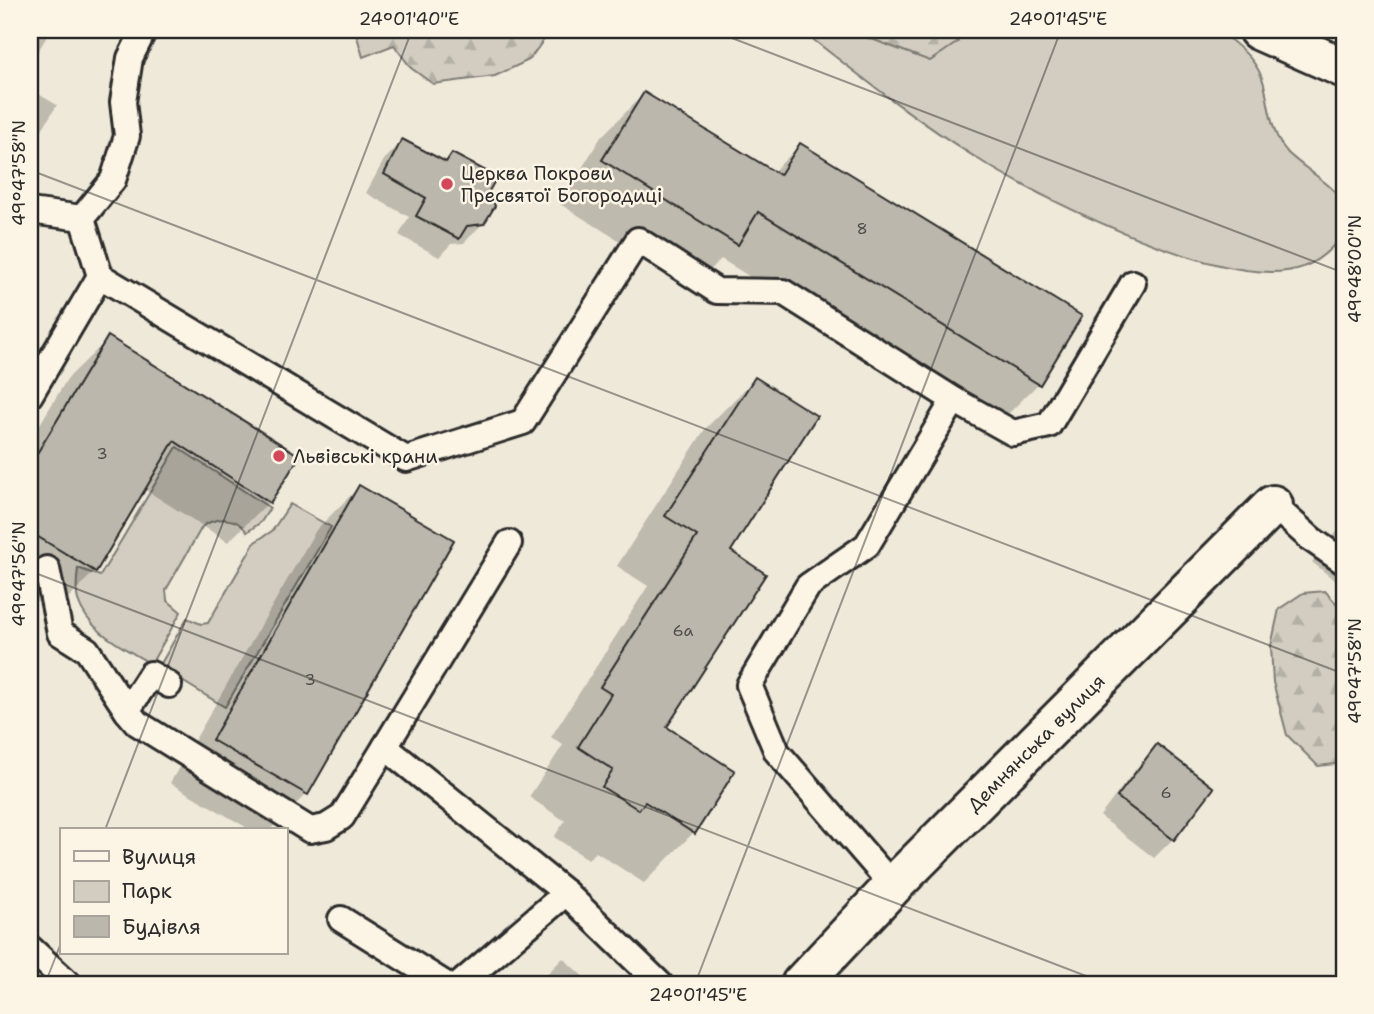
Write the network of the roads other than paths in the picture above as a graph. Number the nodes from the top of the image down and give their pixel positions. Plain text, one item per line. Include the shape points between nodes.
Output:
1 (144, 30) edge
2 (1258, 30) edge
3 (1344, 68) edge
4 (30, 211) edge
5 (82, 218) junction
6 (100, 276) junction
7 (1133, 283) dead end
8 (30, 395) edge
9 (954, 400) junction
10 (1273, 505) joint
11 (509, 543) dead end
12 (1344, 562) edge
13 (47, 569) dead end
14 (169, 685) dead end
15 (127, 711) junction
16 (385, 747) junction
17 (893, 886) junction
18 (566, 893) junction
19 (341, 919) dead end
20 (30, 948) edge
21 (69, 984) edge
22 (445, 984) edge
23 (460, 984) edge
24 (660, 984) edge
25 (801, 984) edge

1 - 5 lane via 130,58 123,102 127,136 113,180
2 - 3 street
4 - 5 lane
5 - 6 lane
6 - 8 lane
6 - 9 lane via 406,459 523,422 638,240 717,290 783,292
7 - 9 lane via 1049,425 1013,433
9 - 17 lane via 867,545 808,586 749,685 777,752
10 - 12 lane
10 - 17 street, Демнянська вулиця
11 - 16 lane
13 - 15 lane via 60,633 87,650
14 - 15 lane via 151,674
15 - 16 lane via 136,723 310,830 342,817
16 - 18 lane
17 - 25 street, Демнянська вулиця
18 - 23 lane
18 - 24 lane
19 - 22 lane
20 - 21 lane

